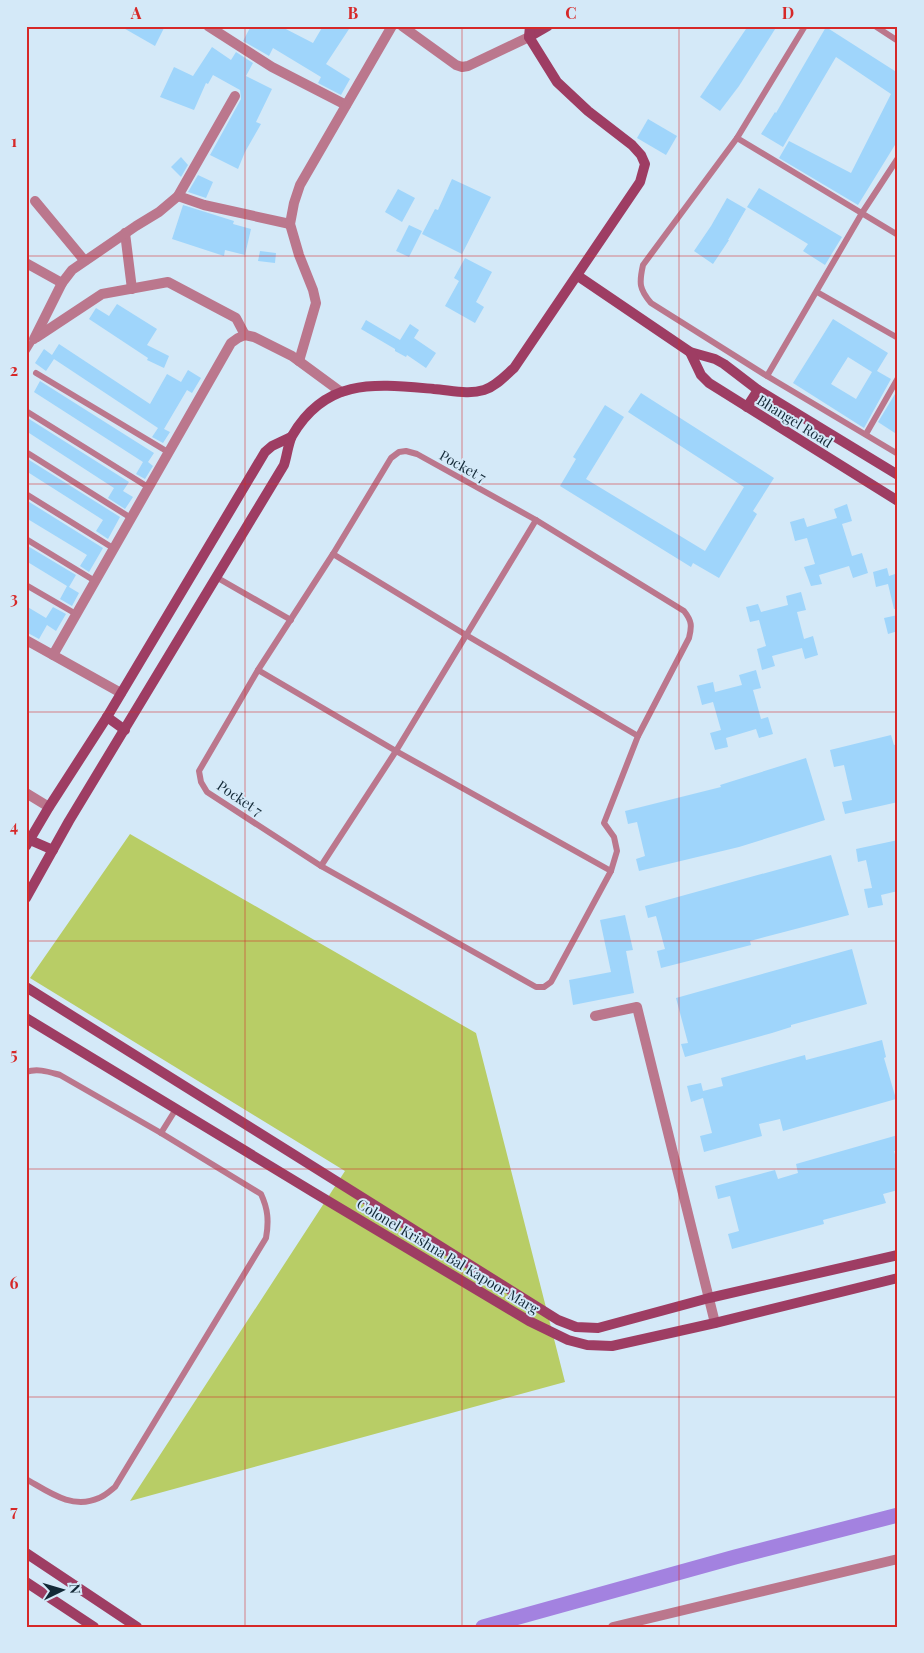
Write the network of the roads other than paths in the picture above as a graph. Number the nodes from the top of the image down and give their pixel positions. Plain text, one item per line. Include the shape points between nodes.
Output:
1 (208, 26) edge
2 (392, 26) edge
3 (402, 26) edge
4 (530, 26) edge
5 (548, 26) edge
6 (805, 26) edge
7 (875, 26) edge
8 (529, 38) junction
9 (898, 41) edge
10 (235, 96) dead end
11 (346, 105) junction
12 (737, 138) junction
13 (898, 158) edge
14 (178, 196) junction
15 (35, 201) dead end
16 (862, 213) junction
17 (290, 224) junction
18 (125, 233) junction
19 (898, 234) edge
20 (84, 260) junction
21 (26, 263) edge
22 (578, 276) junction
23 (62, 283) junction
24 (132, 289) junction
25 (817, 292) junction
26 (245, 335) junction
27 (898, 338) edge
28 (34, 339) junction
29 (26, 352) edge
30 (690, 352) junction
31 (299, 360) junction
32 (36, 373) dead end
33 (767, 376) junction
34 (898, 378) edge
35 (758, 390) junction
36 (340, 392) junction
37 (747, 407) junction
38 (26, 411) edge
39 (866, 434) junction
40 (291, 437) junction
41 (26, 452) edge
42 (168, 452) junction
43 (898, 454) edge
44 (898, 475) edge
45 (148, 487) junction
46 (26, 494) edge
47 (898, 501) edge
48 (131, 518) junction
49 (536, 520) junction
50 (26, 539) edge
51 (113, 548) junction
52 (333, 554) junction
53 (216, 577) junction
54 (95, 581) junction
55 (26, 585) edge
56 (76, 614) junction
57 (291, 620) junction
58 (466, 635) junction
59 (26, 640) edge
60 (53, 655) junction
61 (258, 670) junction
62 (121, 693) junction
63 (107, 717) junction
64 (125, 730) junction
65 (638, 736) junction
66 (396, 750) junction
67 (26, 793) edge
68 (49, 807) junction
69 (28, 843) edge
70 (52, 850) junction
71 (321, 866) junction
72 (611, 871) junction
73 (26, 898) edge
74 (26, 987) edge
75 (595, 1016) dead end
76 (26, 1018) edge
77 (26, 1072) edge
78 (176, 1109) junction
79 (161, 1132) junction
80 (898, 1255) edge
81 (898, 1278) edge
82 (709, 1298) junction
83 (715, 1324) junction
84 (26, 1479) edge
85 (26, 1553) edge
86 (898, 1559) edge
87 (26, 1582) edge
88 (135, 1625) edge
89 (94, 1627) edge
90 (613, 1627) edge

1 - 11 street via 272,67
2 - 11 street
3 - 8 street via 462,67
4 - 8 street
5 - 8 street
6 - 12 lane
7 - 9 lane
8 - 22 street via 557,82 632,145 645,164 640,182
10 - 14 street
11 - 17 street via 300,185
12 - 16 lane
12 - 33 lane via 643,265 640,282 643,294 651,303
13 - 16 lane
14 - 17 street
14 - 18 street
15 - 20 street
16 - 19 lane
16 - 25 lane
17 - 31 street via 316,303
18 - 20 street
18 - 24 street
20 - 23 street
21 - 23 street
22 - 30 street, Bhangel Road
22 - 36 street via 514,368 497,384 467,392 391,385
23 - 28 street
24 - 26 street via 168,282 236,318
24 - 28 street via 102,294
25 - 27 lane
25 - 33 lane
26 - 31 street
26 - 42 street via 231,343
28 - 29 lane
30 - 35 street, Bhangel Road via 724,364
30 - 37 street, Bhangel Road via 701,375 709,383
31 - 36 street
32 - 42 lane
33 - 39 lane
34 - 39 lane
35 - 37 street
35 - 44 street, Bhangel Road
36 - 40 street via 310,412
37 - 47 street, Bhangel Road
38 - 45 lane
39 - 43 lane
40 - 53 street via 284,465
40 - 62 street via 265,452
41 - 48 lane
42 - 45 street
45 - 48 street
46 - 51 lane
48 - 51 street
49 - 52 lane, Pocket 7 via 416,454 398,452 391,458
49 - 58 lane
49 - 65 lane, Pocket 7 via 684,611 690,619 689,638
50 - 54 lane
51 - 54 street
52 - 57 lane, Pocket 7
52 - 58 lane
53 - 57 lane
53 - 64 street
54 - 56 street
55 - 56 lane
56 - 60 street
57 - 61 lane, Pocket 7
58 - 65 lane
58 - 66 lane
59 - 60 street
60 - 62 street
61 - 66 lane
61 - 71 lane, Pocket 7 via 200,771 201,782 207,792
62 - 63 street
63 - 64 street
63 - 68 street
64 - 70 street
65 - 72 lane, Pocket 7 via 604,822 614,837 617,851
66 - 71 lane
66 - 72 lane
67 - 68 street
68 - 69 street
69 - 70 street
70 - 73 street
71 - 72 lane, Pocket 7 via 536,987 544,987 551,982
74 - 82 street via 558,1320 576,1327 598,1328
75 - 82 street via 637,1006
76 - 78 street, Colonel Krishna Bal Kapoor Marg
77 - 79 lane via 45,1070 60,1075
78 - 79 lane
78 - 83 street, Colonel Krishna Bal Kapoor Marg via 529,1321 568,1340 612,1346
79 - 84 lane via 261,1194 269,1222 266,1238 115,1487 100,1498 82,1502 65,1500
80 - 82 street
81 - 83 street, Colonel Krishna Bal Kapoor Marg
82 - 83 street
85 - 88 street
86 - 90 street
87 - 89 street

